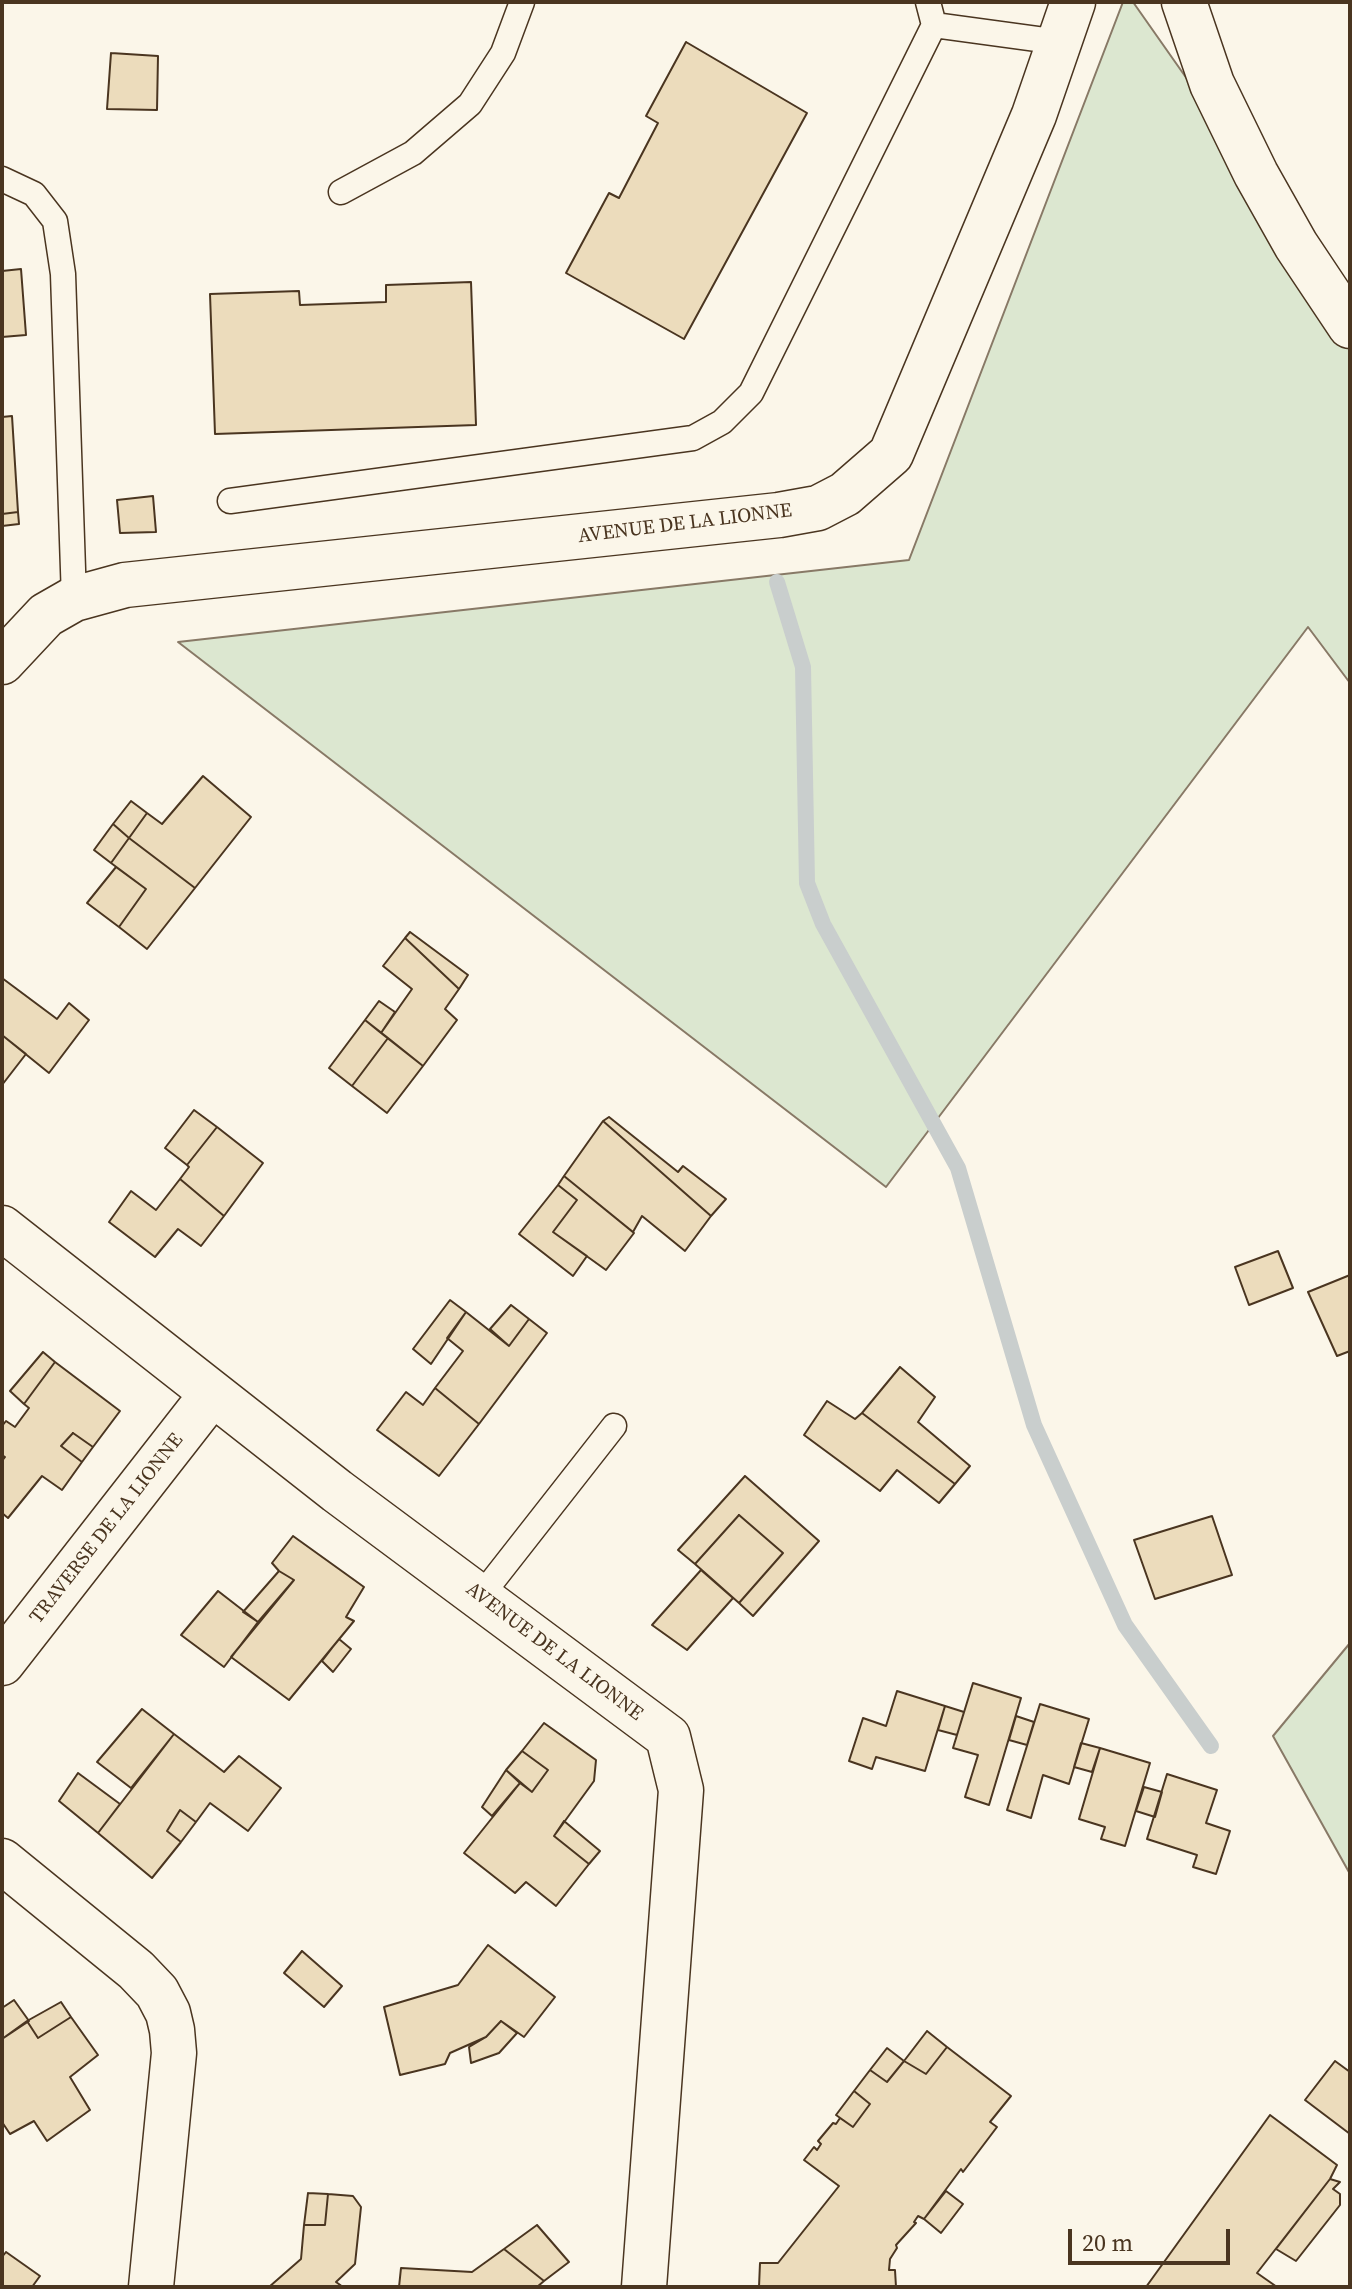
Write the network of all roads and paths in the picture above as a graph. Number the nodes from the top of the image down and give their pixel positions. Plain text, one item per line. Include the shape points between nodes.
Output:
1 (522, 2) edge
2 (1184, 2) edge
3 (931, 14) edge
4 (1066, 22) edge
5 (2, 179) edge
6 (341, 192) dead end
7 (1350, 326) edge
8 (230, 501) dead end
9 (74, 599) junction
10 (2, 662) edge
11 (2, 1228) edge
12 (212, 1394) junction
13 (614, 1426) dead end
14 (480, 1597) junction
15 (2, 1663) edge
16 (2, 1861) edge
17 (151, 2287) edge
18 (644, 2287) edge

1 - 6 lane via 503,53 470,104 413,153
2 - 7 street via 1212,84 1256,174
3 - 4 lane
3 - 8 lane via 751,393 722,422 693,438
4 - 9 street, AVENUE DE LA LIONNE via 1034,115 891,454 845,494 818,508 779,515 125,585
5 - 9 lane via 34,194 55,221 63,274
9 - 10 street, AVENUE DE LA LIONNE via 46,615
11 - 12 street, AVENUE DE LA LIONNE
12 - 14 street, AVENUE DE LA LIONNE
12 - 15 street, TRAVERSE DE LA LIONNE
13 - 14 lane
14 - 18 street, AVENUE DE LA LIONNE via 668,1737 681,1790
16 - 17 street via 136,1970 168,2013 174,2053

